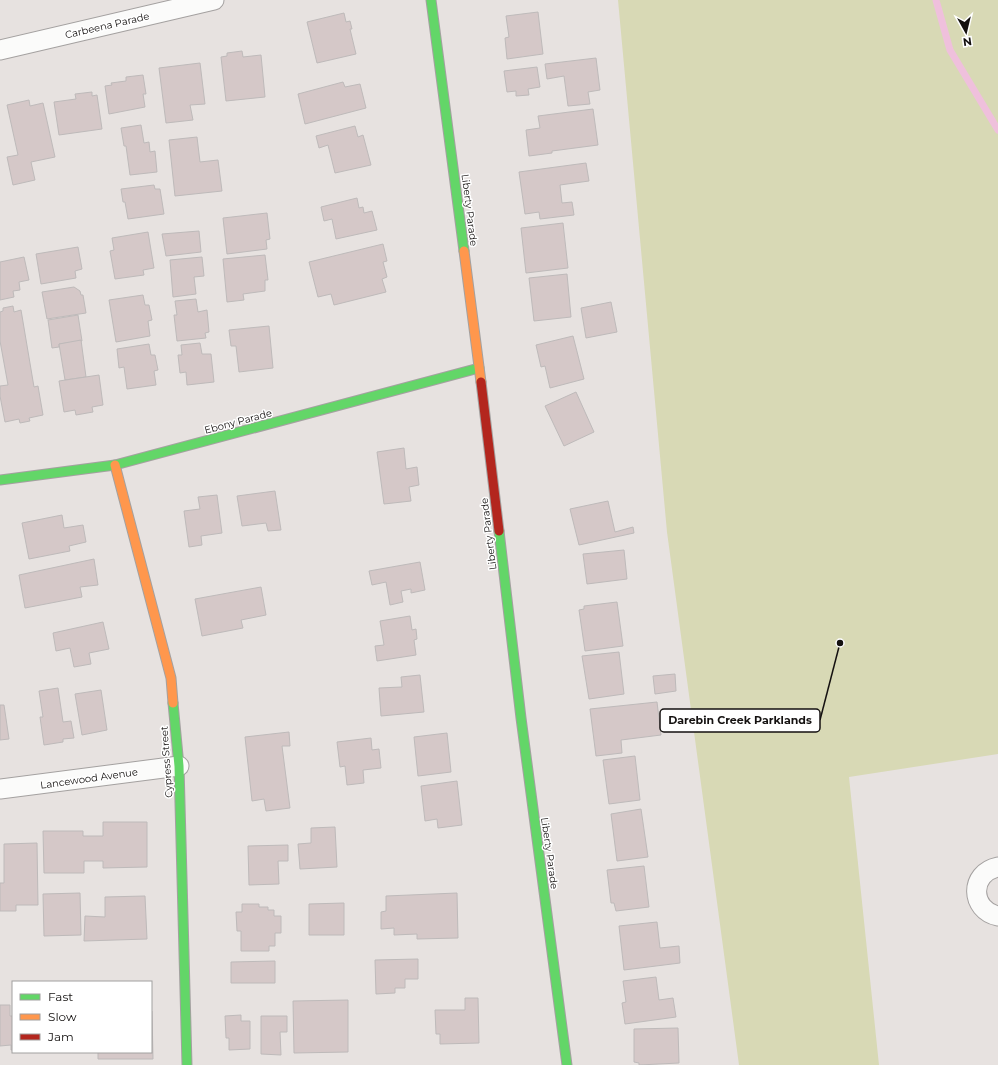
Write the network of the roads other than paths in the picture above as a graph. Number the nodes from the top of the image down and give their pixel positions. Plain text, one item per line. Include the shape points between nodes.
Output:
1 (214, 0) edge
2 (431, 0) edge
3 (0, 50) edge
4 (479, 368) junction
5 (115, 465) junction
6 (0, 480) edge
7 (179, 766) junction
8 (0, 789) edge
9 (998, 867) edge
10 (998, 916) edge
11 (187, 1065) edge
12 (567, 1065) edge

1 - 3 street, Carbeena Parade
2 - 4 street, Liberty Parade
4 - 5 street, Ebony Parade
4 - 12 street, Liberty Parade via 521,718
5 - 6 street, Ebony Parade
5 - 7 street, Cypress Street via 171,678
7 - 8 street, Lancewood Avenue
7 - 11 street, Cypress Street
9 - 10 street via 988,870 982,876 976,890 980,905

